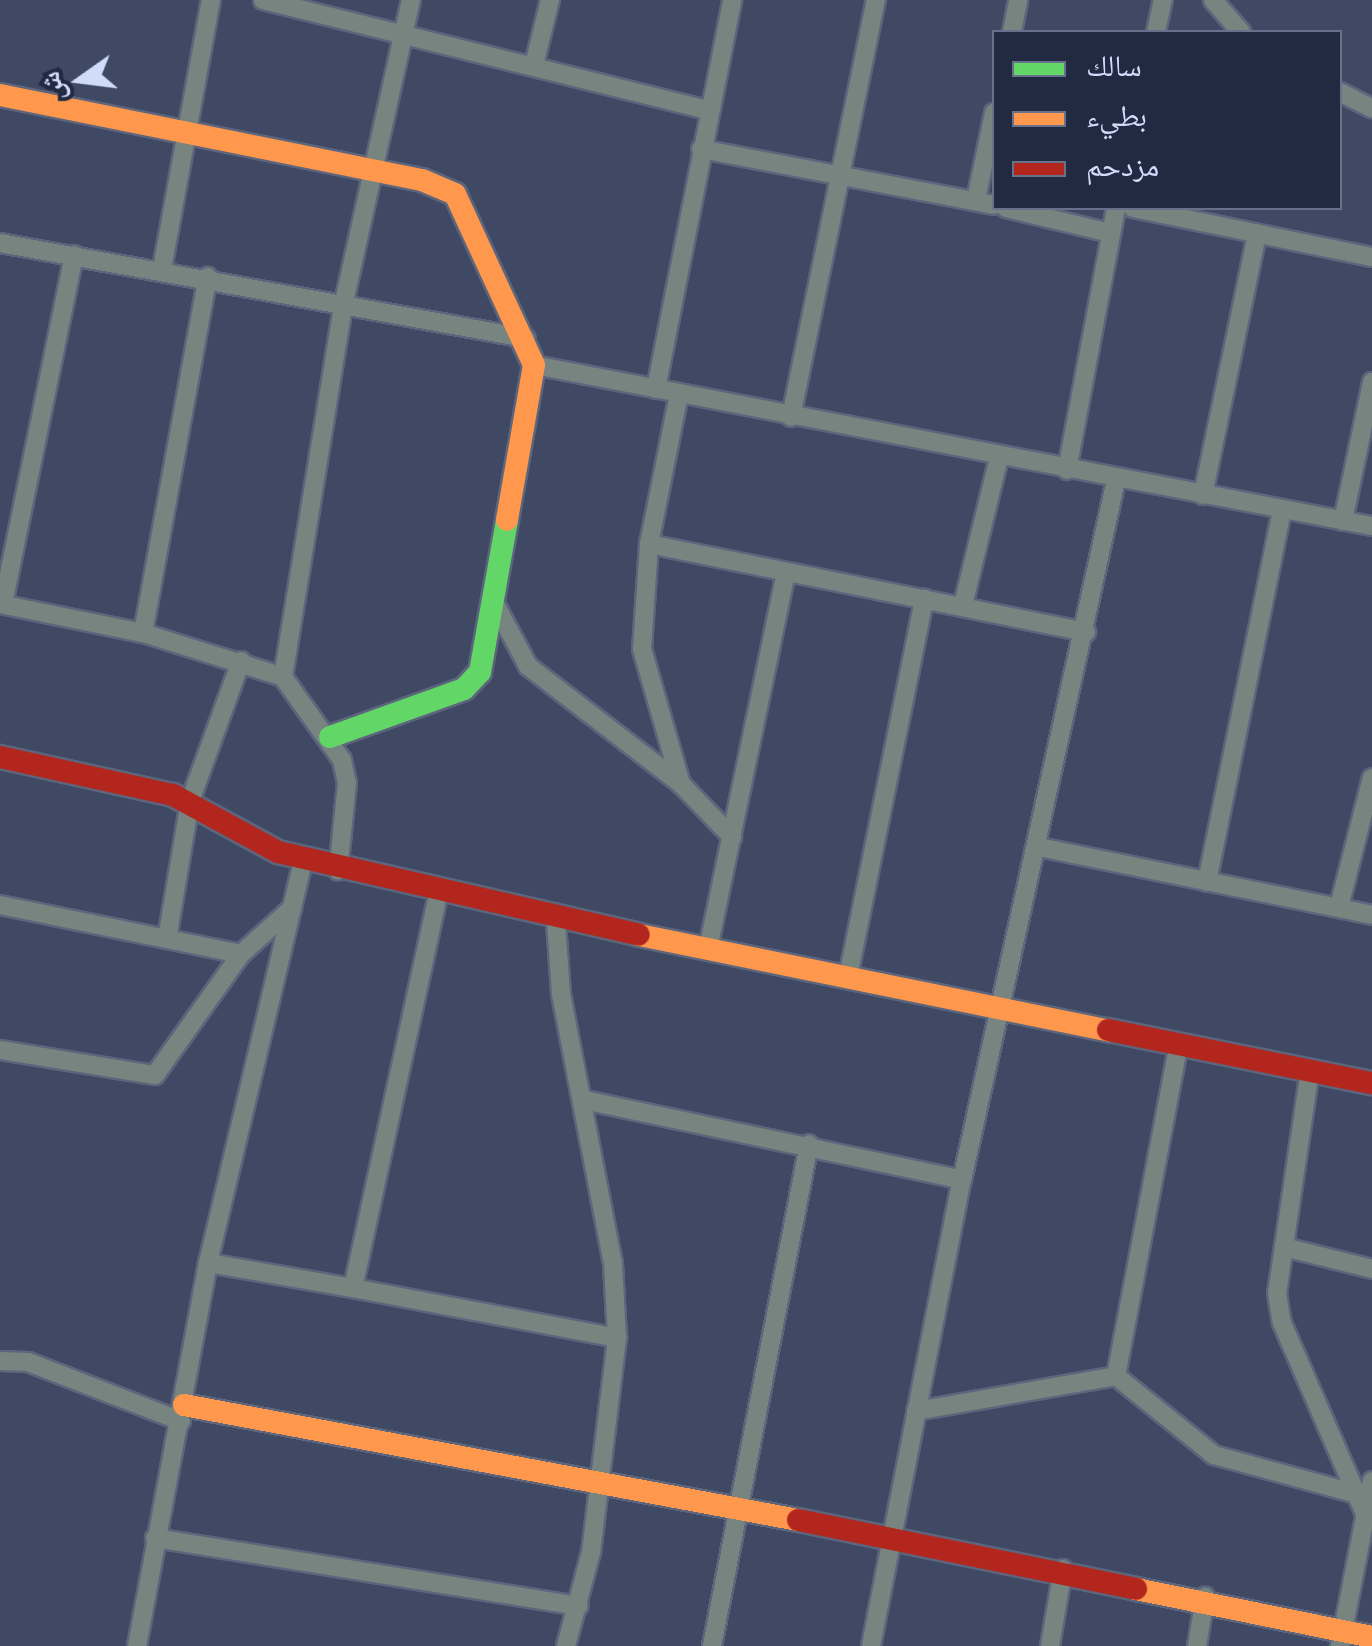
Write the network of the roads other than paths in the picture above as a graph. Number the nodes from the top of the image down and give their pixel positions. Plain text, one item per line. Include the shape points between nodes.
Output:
1 (211, 0) edge
2 (266, 0) edge
3 (411, 0) edge
4 (550, 0) edge
5 (732, 0) edge
6 (876, 0) edge
7 (1018, 0) edge
8 (1163, 0) edge
9 (1213, 0) edge
10 (1012, 30) edge
11 (1156, 30) edge
12 (1239, 30) edge
13 (404, 31) junction
14 (534, 64) junction
15 (1342, 93) edge
16 (0, 95) edge
17 (1372, 108) edge
18 (709, 110) junction
19 (186, 128) junction
20 (992, 133) edge
21 (701, 149) junction
22 (377, 169) junction
23 (837, 173) junction
24 (985, 202) edge
25 (1015, 210) edge
26 (1116, 210) edge
27 (1143, 210) edge
28 (1110, 232) junction
29 (1258, 234) junction
30 (0, 243) edge
31 (74, 256) junction
32 (1372, 257) edge
33 (162, 269) junction
34 (208, 277) junction
35 (344, 302) junction
36 (525, 338) junction
37 (534, 365) junction
38 (1372, 382) edge
39 (656, 389) junction
40 (679, 394) junction
41 (791, 417) junction
42 (1367, 427) edge
43 (999, 457) junction
44 (1067, 470) junction
45 (1116, 480) junction
46 (1203, 495) junction
47 (1282, 510) junction
48 (1343, 520) junction
49 (1372, 526) edge
50 (650, 544) junction
51 (786, 573) junction
52 (924, 599) junction
53 (1, 604) edge
54 (963, 605) junction
55 (496, 606) junction
56 (1086, 632) junction
57 (143, 634) junction
58 (241, 660) junction
59 (284, 677) junction
60 (330, 737) junction
61 (0, 757) edge
62 (1372, 778) edge
63 (682, 784) junction
64 (190, 801) junction
65 (732, 837) junction
66 (1039, 847) junction
67 (303, 861) junction
68 (338, 871) junction
69 (1207, 882) junction
70 (438, 895) junction
71 (0, 905) edge
72 (292, 908) junction
73 (1339, 908) junction
74 (1372, 914) edge
75 (556, 922) junction
76 (168, 939) junction
77 (708, 949) junction
78 (241, 954) junction
79 (848, 977) junction
80 (1004, 1009) junction
81 (1179, 1044) junction
82 (0, 1050) edge
83 (1310, 1070) junction
84 (1372, 1083) edge
85 (584, 1100) junction
86 (809, 1144) junction
87 (962, 1180) junction
88 (1284, 1247) junction
89 (208, 1263) junction
90 (1372, 1269) edge
91 (353, 1288) junction
92 (618, 1338) junction
93 (0, 1361) edge
94 (1116, 1376) junction
95 (916, 1411) junction
96 (183, 1413) junction
97 (601, 1480) junction
98 (1372, 1481) edge
99 (1357, 1494) junction
100 (739, 1506) junction
101 (1365, 1514) junction
102 (888, 1537) junction
103 (155, 1538) junction
104 (1063, 1569) junction
105 (1204, 1597) junction
106 (579, 1606) junction
107 (1372, 1636) edge
108 (1341, 1638) edge
109 (137, 1646) edge
110 (566, 1646) edge
111 (712, 1646) edge
112 (871, 1646) edge
113 (1050, 1646) edge
114 (1196, 1646) edge

1 - 19 street
2 - 13 street
3 - 13 street
4 - 14 street
5 - 18 street
6 - 23 street
7 - 10 street
8 - 11 street
9 - 12 street
13 - 14 street
13 - 22 street
14 - 18 street
15 - 17 street
16 - 19 street
18 - 21 street
19 - 22 street
19 - 33 street
20 - 24 street
21 - 23 street
21 - 39 street
22 - 35 street
22 - 36 street via 455,194
23 - 24 street
23 - 41 street
25 - 28 street
26 - 28 street
27 - 29 street
28 - 44 street
29 - 32 street
29 - 46 street
30 - 31 street
31 - 33 street
31 - 53 street
33 - 34 street
34 - 35 street
34 - 57 street
35 - 36 street
35 - 59 street
36 - 37 street
37 - 39 street
37 - 55 street
38 - 42 street
39 - 40 street
40 - 41 street
40 - 50 street
41 - 43 street
42 - 48 street
43 - 44 street
43 - 54 street
44 - 45 street
45 - 46 street
45 - 56 street
46 - 47 street
47 - 48 street
47 - 69 street
48 - 49 street
50 - 51 street
50 - 63 street via 642,649
51 - 52 street
51 - 65 street
52 - 54 street
52 - 79 street
53 - 57 street
54 - 56 street
55 - 60 street via 473,683
55 - 63 street via 528,666
56 - 66 street
57 - 58 street
58 - 59 street
58 - 64 street
59 - 60 street
60 - 68 street via 348,783
61 - 64 street
62 - 73 street
63 - 65 street
64 - 67 street
64 - 76 street
65 - 77 street
66 - 69 street
66 - 80 street
67 - 68 street
67 - 72 street
68 - 70 street
69 - 73 street
70 - 75 street
70 - 91 street
71 - 76 street
72 - 78 street
72 - 89 street
73 - 74 street
75 - 77 street
75 - 85 street
76 - 78 street
77 - 79 street
78 - 82 street via 155,1075
79 - 80 street
80 - 81 street
80 - 87 street
81 - 83 street
81 - 94 street
83 - 84 street
83 - 88 street
85 - 86 street
85 - 92 street
86 - 87 street
86 - 100 street
87 - 95 street
88 - 90 street
88 - 99 street via 1277,1293 1282,1323
89 - 91 street
89 - 96 street
91 - 92 street
92 - 97 street
93 - 96 street via 28,1362
94 - 95 street
94 - 99 street via 1214,1455
95 - 102 street
96 - 97 street
96 - 103 street
97 - 100 street
97 - 106 street
98 - 101 street
99 - 101 street
100 - 102 street
100 - 111 street
101 - 108 street
102 - 104 street
102 - 112 street
103 - 106 street
103 - 109 street
104 - 105 street
104 - 113 street
105 - 108 street
105 - 114 street
106 - 110 street
107 - 108 street

